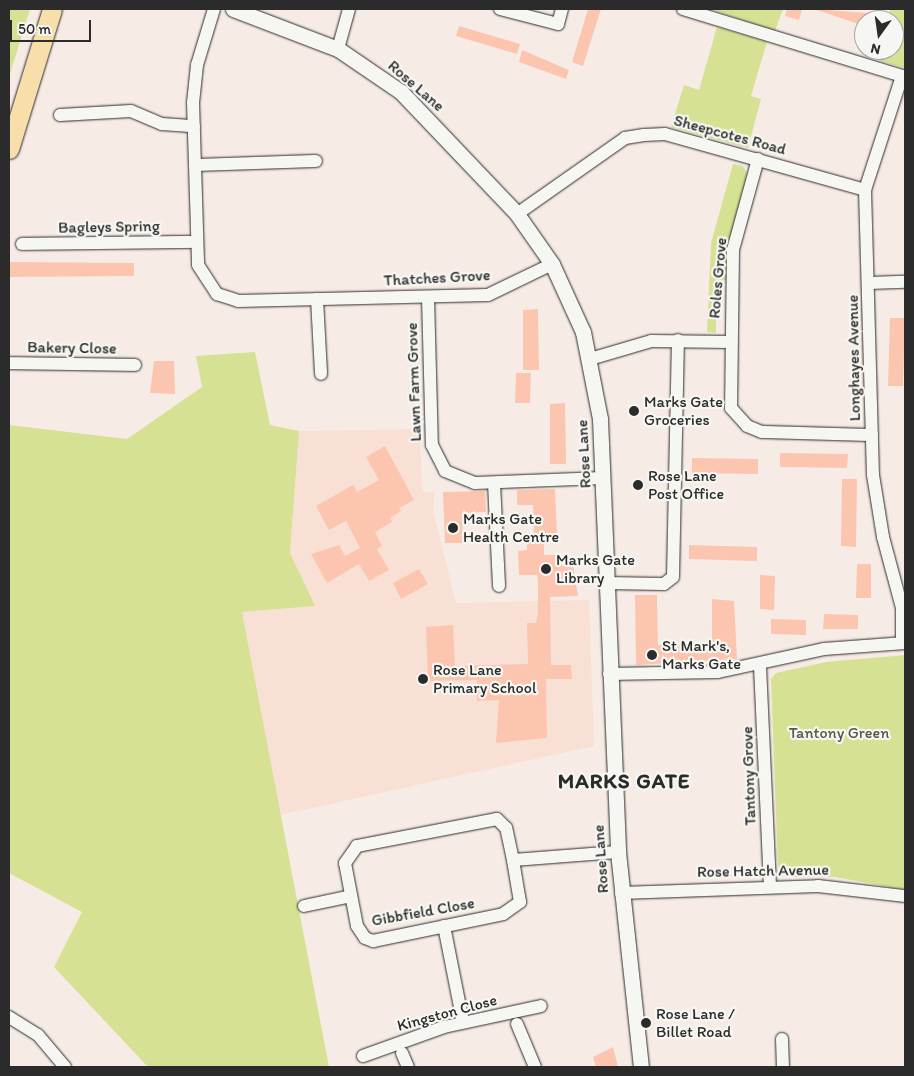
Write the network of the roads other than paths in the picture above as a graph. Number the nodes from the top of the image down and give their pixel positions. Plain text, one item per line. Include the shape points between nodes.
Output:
1 (52, 9) edge
2 (214, 9) edge
3 (233, 9) edge
4 (349, 9) edge
5 (500, 9) edge
6 (562, 9) edge
7 (682, 9) edge
8 (338, 48) junction
9 (904, 77) edge
10 (60, 115) dead end
11 (194, 126) junction
12 (9, 149) edge
13 (758, 159) junction
14 (316, 161) dead end
15 (195, 165) junction
16 (866, 190) junction
17 (517, 214) junction
18 (197, 242) junction
19 (22, 244) dead end
20 (552, 264) junction
21 (905, 282) edge
22 (869, 283) junction
23 (428, 296) junction
24 (317, 299) junction
25 (678, 340) junction
26 (730, 342) junction
27 (590, 359) junction
28 (9, 363) edge
29 (135, 365) dead end
30 (321, 374) dead end
31 (872, 434) junction
32 (603, 478) junction
33 (494, 483) junction
34 (606, 583) junction
35 (499, 586) dead end
36 (904, 642) edge
37 (760, 666) junction
38 (609, 674) junction
39 (618, 852) junction
40 (513, 860) junction
41 (770, 886) junction
42 (620, 893) junction
43 (351, 896) junction
44 (905, 896) edge
45 (304, 906) dead end
46 (444, 926) junction
47 (541, 1006) dead end
48 (9, 1016) edge
49 (463, 1022) junction
50 (517, 1024) dead end
51 (782, 1039) dead end
52 (402, 1053) dead end
53 (363, 1056) dead end
54 (65, 1067) edge
55 (408, 1067) edge
56 (535, 1067) edge
57 (641, 1067) edge
58 (783, 1067) edge

1 - 12 main road
2 - 11 street, Thatches Grove via 195,73
3 - 8 street, Rose Lane
4 - 8 street
5 - 6 street via 558,24
7 - 9 street
8 - 17 street, Rose Lane via 401,92
9 - 16 street, Longhayes Avenue
10 - 11 street via 131,111 162,124
11 - 15 street, Thatches Grove
13 - 16 street, Sheepcotes Road
13 - 17 street, Sheepcotes Road via 665,134 625,138
13 - 26 street, Roles Grove via 733,250
14 - 15 street
15 - 18 street, Thatches Grove
16 - 22 street, Longhayes Avenue
17 - 20 street, Rose Lane
18 - 19 street, Bagleys Spring
18 - 24 street, Thatches Grove via 202,277 210,289 226,298
20 - 23 street, Thatches Grove via 488,295
20 - 27 street, Rose Lane
21 - 22 street
22 - 31 street, Longhayes Avenue
23 - 24 street, Thatches Grove
23 - 33 street, Lawn Farm Grove via 432,445 445,471 458,480
24 - 30 street
25 - 26 street, Roles Grove
25 - 27 street, Roles Grove via 642,342
25 - 34 street via 673,577 664,584
26 - 31 street, Roles Grove via 730,401 734,414 746,426 769,432
27 - 32 street, Rose Lane via 600,419
28 - 29 street, Bakery Close
31 - 36 street, Longhayes Avenue via 877,508 902,608
32 - 33 street, Lawn Farm Grove
32 - 34 street, Rose Lane
33 - 35 street
34 - 38 street, Rose Lane
36 - 37 street via 824,649
37 - 38 street via 718,672
37 - 41 street, Tantony Grove
38 - 39 street, Rose Lane
39 - 40 street
39 - 42 street, Rose Lane
40 - 43 street, Gibbfield Close via 506,828 497,819 357,846 344,863
40 - 46 street, Gibbfield Close via 520,896 517,907
41 - 42 street, Rose Hatch Avenue
41 - 44 street, Rose Hatch Avenue via 861,888
42 - 57 street, Rose Lane
43 - 45 street
43 - 46 street, Gibbfield Close via 357,926 365,938 381,940
46 - 49 street
47 - 49 street, Kingston Close
48 - 54 street via 38,1035
49 - 53 street, Kingston Close
50 - 56 street
51 - 58 street
52 - 55 street

